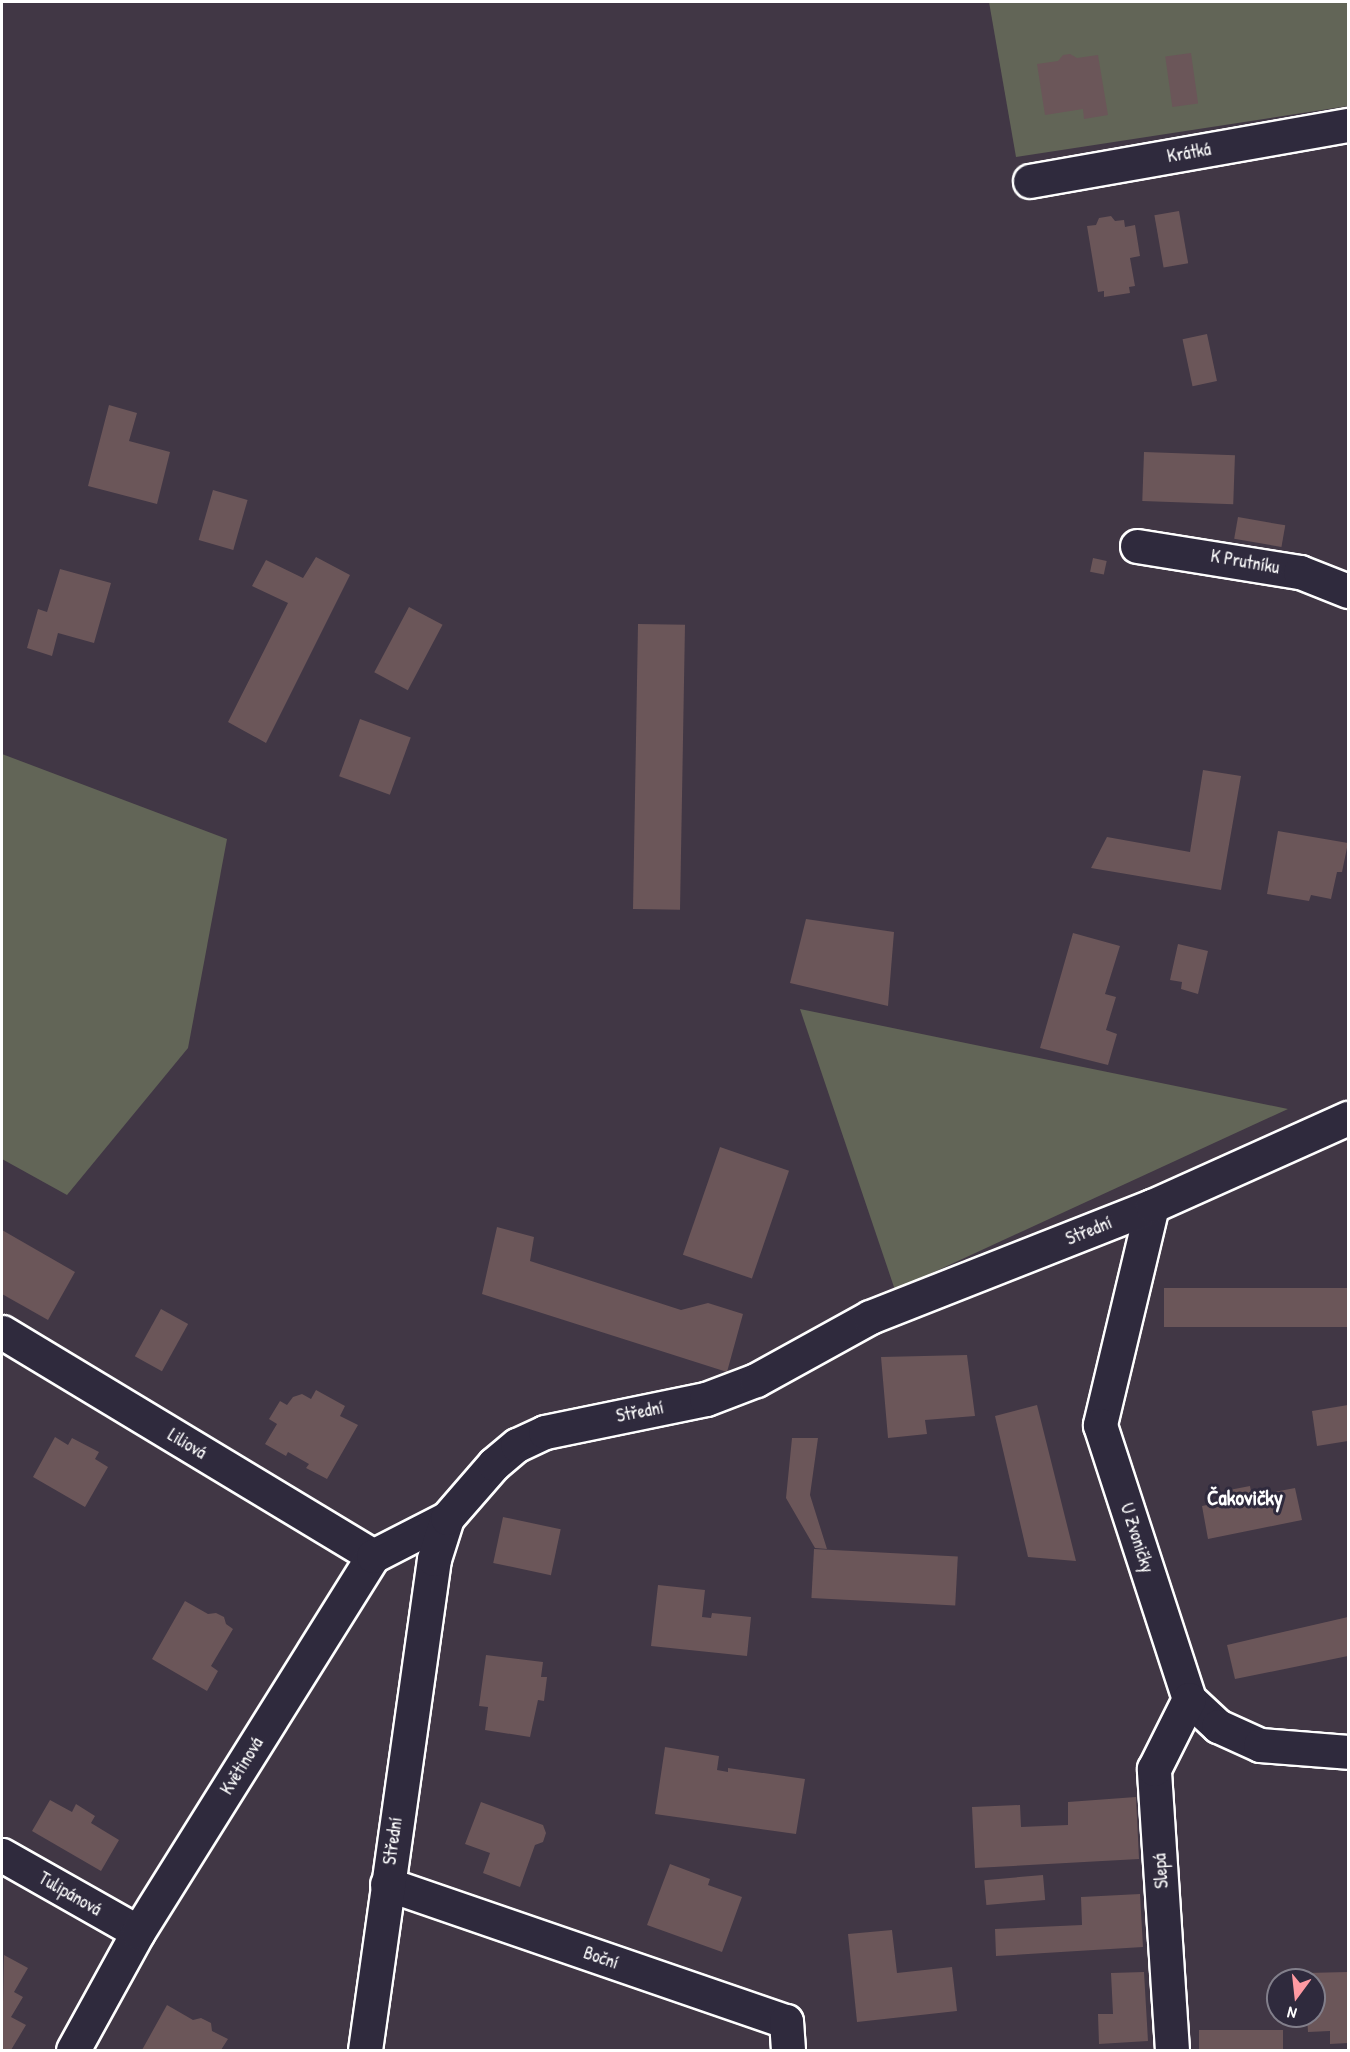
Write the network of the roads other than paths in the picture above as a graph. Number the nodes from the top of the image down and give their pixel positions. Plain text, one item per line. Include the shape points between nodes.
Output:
1 (1348, 125) edge
2 (1030, 181) dead end
3 (1137, 546) dead end
4 (1348, 591) edge
5 (1348, 1118) edge
6 (1152, 1206) junction
7 (2, 1332) edge
8 (447, 1518) junction
9 (373, 1556) junction
10 (1190, 1699) junction
11 (1348, 1752) edge
12 (2, 1855) edge
13 (387, 1884) junction
14 (138, 1932) junction
15 (73, 2050) edge
16 (365, 2050) edge
17 (788, 2050) edge
18 (1172, 2050) edge

1 - 2 street, Krátká
3 - 4 street, K Prutníku via 1299,572
5 - 6 street, Střední
6 - 8 street, Střední via 870,1317 756,1380 706,1399 544,1432 517,1445 494,1464
6 - 10 street, U Zvoničky via 1100,1425
7 - 9 street, Liliová
8 - 9 street
8 - 13 street, Střední via 426,1597
9 - 14 street, Květinová
10 - 11 street, U Zvoničky via 1218,1726 1260,1745
10 - 18 street, Slepá via 1154,1769
12 - 14 street, Tulipánová
13 - 16 street, Střední
13 - 17 street, Boční via 786,2021
14 - 15 street, Květinová

